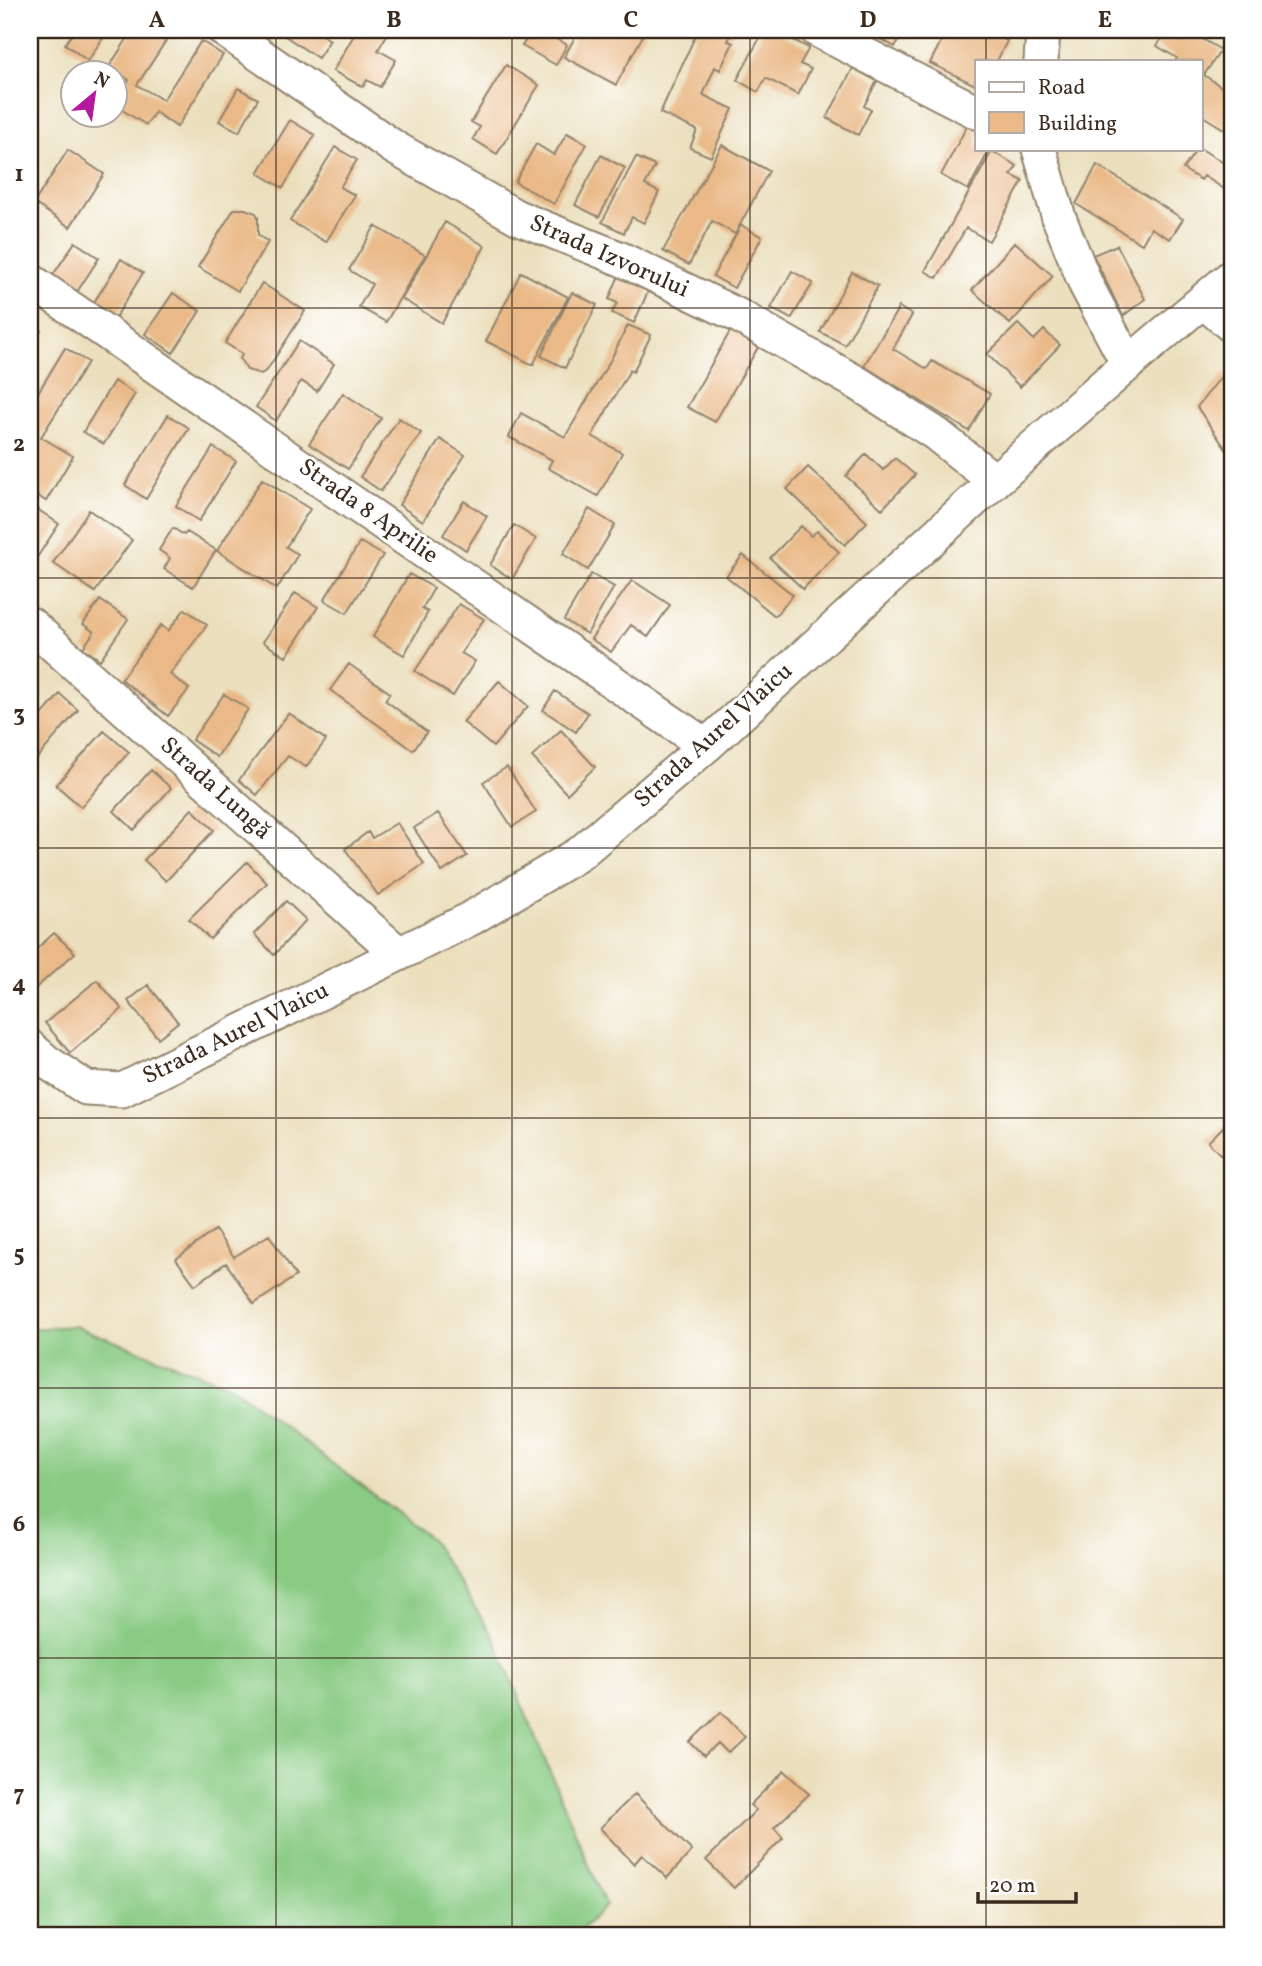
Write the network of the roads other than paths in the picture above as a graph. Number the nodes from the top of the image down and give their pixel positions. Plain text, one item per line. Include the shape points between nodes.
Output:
1 (224, 30) edge
2 (817, 30) edge
3 (1043, 30) edge
4 (1041, 60) edge
5 (975, 111) edge
6 (1039, 150) edge
7 (1232, 276) edge
8 (30, 279) edge
9 (1204, 302) junction
10 (1232, 326) edge
11 (1128, 364) junction
12 (995, 481) junction
13 (30, 624) edge
14 (706, 746) junction
15 (399, 954) junction
16 (30, 1047) edge

1 - 12 street, Strada Izvorului via 395,148 517,216 621,259 738,316 859,384 936,434
2 - 5 street
3 - 4 street
6 - 11 street via 1059,218 1086,285
7 - 9 street, Strada Aurel Vlaicu
8 - 14 street, Strada 8 Aprilie
9 - 10 street
9 - 11 street, Strada Aurel Vlaicu
11 - 12 street, Strada Aurel Vlaicu
12 - 14 street, Strada Aurel Vlaicu
13 - 15 street, Strada Lungă
14 - 15 street, Strada Aurel Vlaicu via 579,854 470,919
15 - 16 street, Strada Aurel Vlaicu via 122,1090 86,1088

